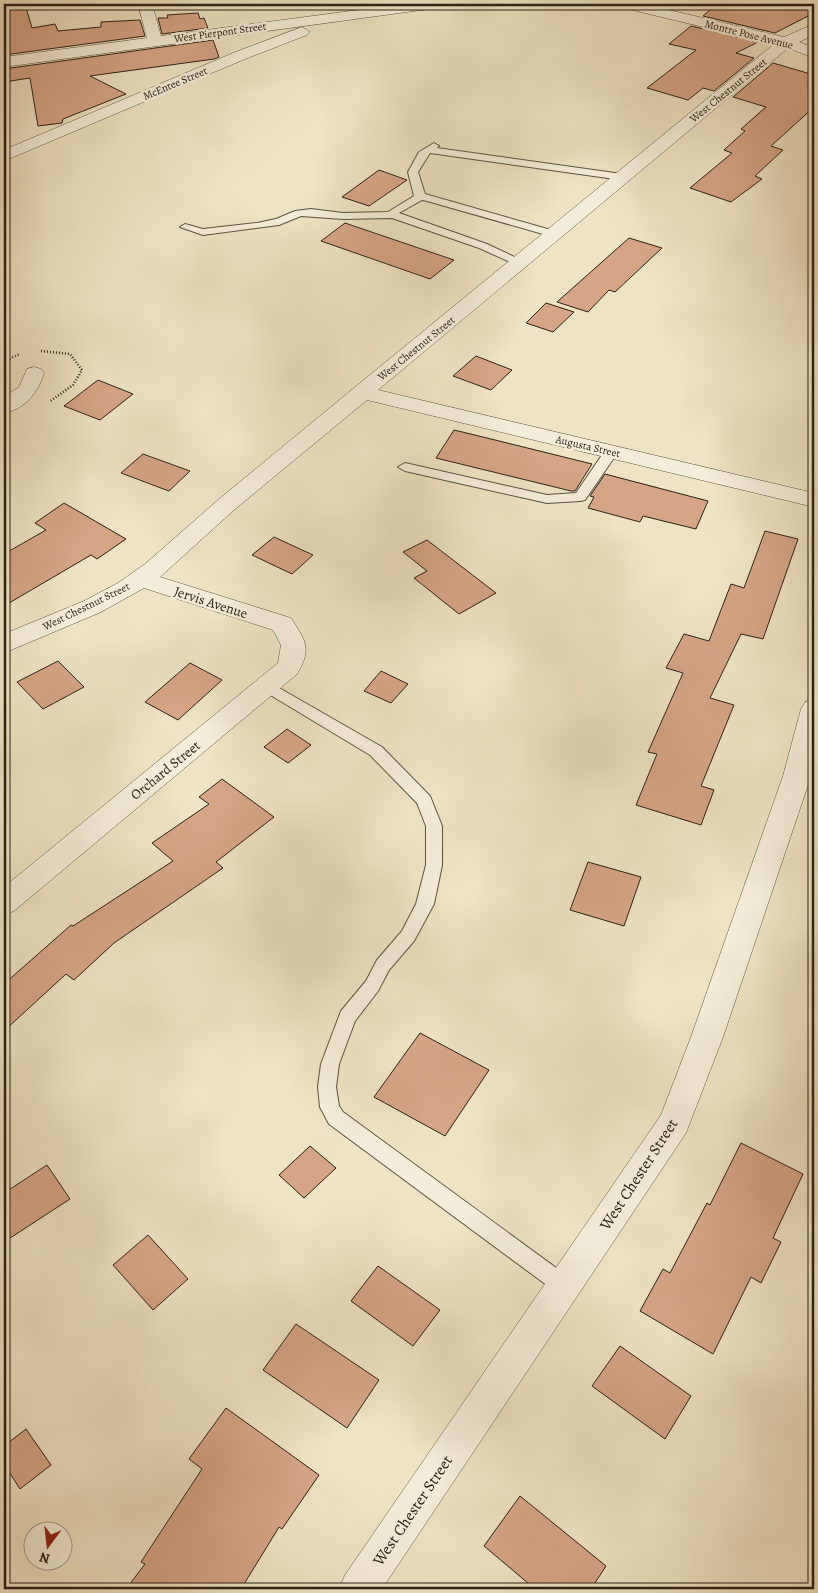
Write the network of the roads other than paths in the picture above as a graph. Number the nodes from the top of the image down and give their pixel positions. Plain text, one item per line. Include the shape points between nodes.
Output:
1 (145, 4) edge
2 (436, 4) edge
3 (634, 5) edge
4 (346, 9) edge
5 (814, 29) edge
6 (155, 40) junction
7 (786, 42) junction
8 (814, 53) edge
9 (4, 62) edge
10 (4, 156) edge
11 (622, 177) junction
12 (420, 197) junction
13 (393, 215) junction
14 (185, 227) dead end
15 (554, 234) junction
16 (519, 263) junction
17 (34, 373) dead end
18 (361, 392) junction
19 (4, 407) edge
20 (611, 452) junction
21 (405, 467) dead end
22 (814, 500) edge
23 (140, 579) junction
24 (282, 624) joint
25 (4, 644) edge
26 (267, 686) junction
27 (814, 709) edge
28 (806, 778) edge
29 (4, 902) edge
30 (563, 1285) junction
31 (359, 1589) edge

1 - 6 street
2 - 4 street, West Pierpont Street
3 - 7 street, Montre Pose Avenue
4 - 6 street, West Pierpont Street
4 - 10 street, McEntee Street
5 - 7 street, West Chestnut Street
6 - 9 street, West Pierpont Street
7 - 8 street, Montre Pose Avenue
7 - 11 street, West Chestnut Street
11 - 12 lane via 431,148 417,162 413,172
11 - 15 street, West Chestnut Street
12 - 13 lane via 394,211
12 - 15 lane
13 - 14 lane via 343,216 311,212 257,226 203,232
13 - 16 lane via 483,246
15 - 16 street, West Chestnut Street
16 - 18 street, West Chestnut Street
17 - 19 street via 28,390
18 - 20 street, Augusta Street
18 - 23 street, West Chestnut Street
20 - 21 lane via 580,497 547,499
20 - 22 street, Augusta Street
23 - 24 street, Jervis Avenue
23 - 25 street, West Chestnut Street via 91,606
24 - 26 street, Orchard Street via 295,645 294,657 288,668
26 - 29 street, Orchard Street
26 - 30 lane via 376,751 424,800 434,826 434,866 425,904 408,936 383,965 372,986 347,1017 330,1064 327,1087 330,1107 336,1118
27 - 28 street, West Chester Street
28 - 30 street, West Chester Street via 674,1123
30 - 31 street, West Chester Street

